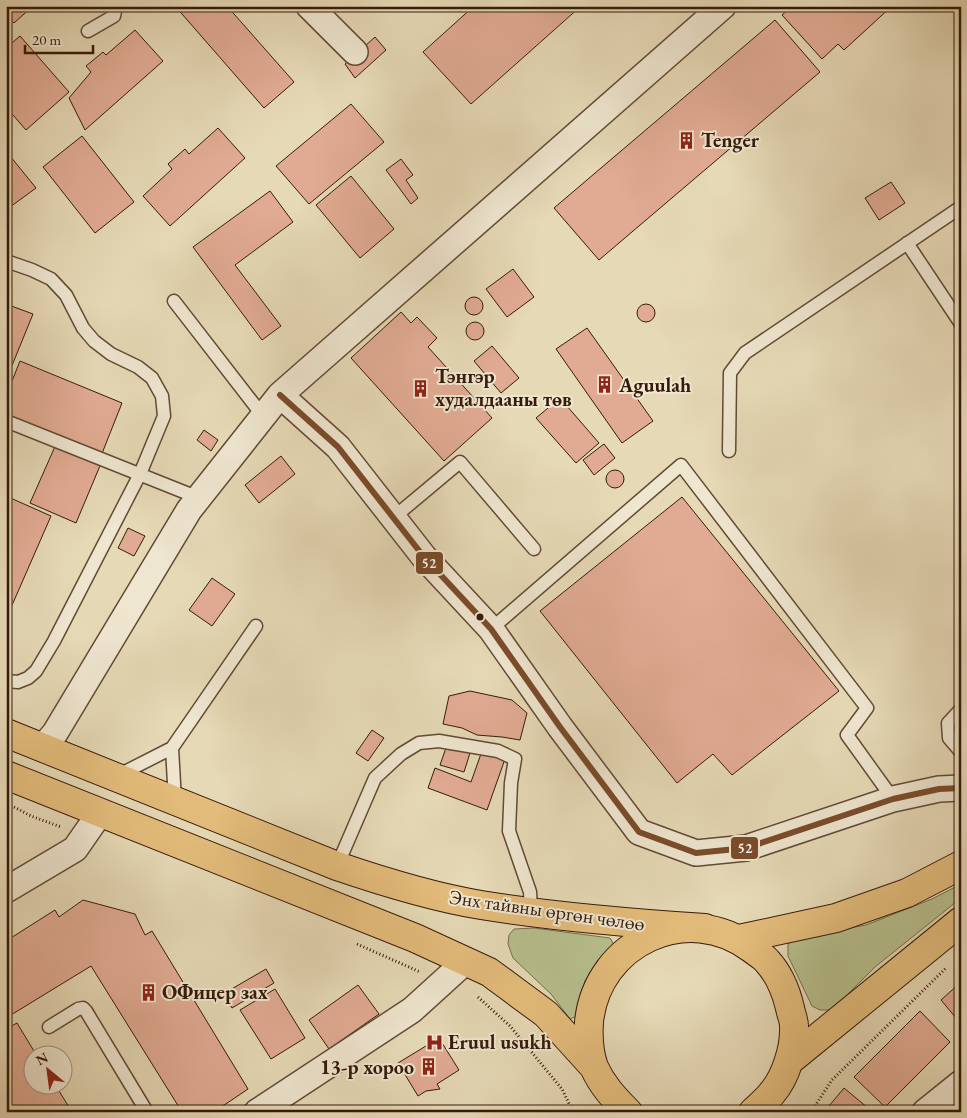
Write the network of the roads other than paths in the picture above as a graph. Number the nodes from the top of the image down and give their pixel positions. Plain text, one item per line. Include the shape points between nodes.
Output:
1 (116, 6) edge
2 (309, 6) edge
3 (723, 6) edge
4 (88, 32) dead end
5 (355, 52) dead end
6 (961, 207) edge
7 (907, 243) junction
8 (6, 261) edge
9 (174, 301) dead end
10 (961, 324) edge
11 (280, 395) junction
12 (263, 416) junction
13 (6, 421) edge
14 (728, 451) dead end
15 (140, 474) junction
16 (199, 498) junction
17 (393, 518) junction
18 (534, 549) dead end
19 (256, 626) dead end
20 (491, 629) junction
21 (6, 681) edge
22 (961, 709) edge
23 (6, 733) edge
24 (42, 747) junction
25 (172, 748) junction
26 (961, 752) edge
27 (6, 775) edge
28 (115, 778) junction
29 (961, 788) edge
30 (893, 799) junction
31 (175, 801) junction
32 (100, 813) junction
33 (961, 865) edge
34 (337, 866) junction
35 (6, 890) edge
36 (531, 912) junction
37 (961, 921) edge
38 (704, 928) junction
39 (739, 939) junction
40 (466, 961) junction
41 (49, 1027) dead end
42 (789, 1061) junction
43 (594, 1066) junction
44 (961, 1083) edge
45 (147, 1112) edge
46 (257, 1112) edge
47 (628, 1112) edge
48 (753, 1112) edge
49 (925, 1112) edge

1 - 4 lane via 114,16
2 - 5 street
3 - 11 street
6 - 7 lane
7 - 10 lane
7 - 14 lane via 745,353 730,373
8 - 15 lane via 51,279 66,295 83,328 94,341 152,378 162,396 164,416
9 - 12 lane
11 - 12 street
11 - 17 street via 338,447
12 - 16 street
13 - 15 lane
15 - 16 lane
15 - 21 lane via 36,671 18,682
16 - 24 street via 55,733
17 - 18 lane via 460,462
17 - 20 street via 424,557
19 - 25 lane
20 - 30 street via 639,832 696,853 746,848
20 - 30 lane via 681,465 867,708 847,735
22 - 26 lane via 948,723 948,738
23 - 24 highway, Энх тайвны өргөн чөлөө
24 - 28 highway, Энх тайвны өргөн чөлөө
25 - 28 lane
25 - 31 lane
27 - 32 highway
28 - 31 highway, Энх тайвны өргөн чөлөө
29 - 30 street
31 - 34 highway, Энх тайвны өргөн чөлөө
32 - 35 street via 75,849
32 - 40 highway via 416,938
33 - 39 highway via 906,893 836,918
34 - 36 highway, Энх тайвны өргөн чөлөө via 390,884 479,905
34 - 36 lane via 375,778 401,754 419,743 439,741 498,751 515,759 509,831 530,892
36 - 38 highway, Энх тайвны өргөн чөлөө
37 - 42 highway
38 - 39 highway
38 - 43 highway via 674,929 646,938 620,955 602,979 591,1007 588,1037
39 - 42 highway via 767,961 786,991 794,1026
40 - 43 highway via 489,972 546,1014
40 - 46 street via 412,1010
41 - 45 lane via 83,1008
42 - 48 highway via 773,1093
43 - 47 highway via 610,1094
44 - 49 street

